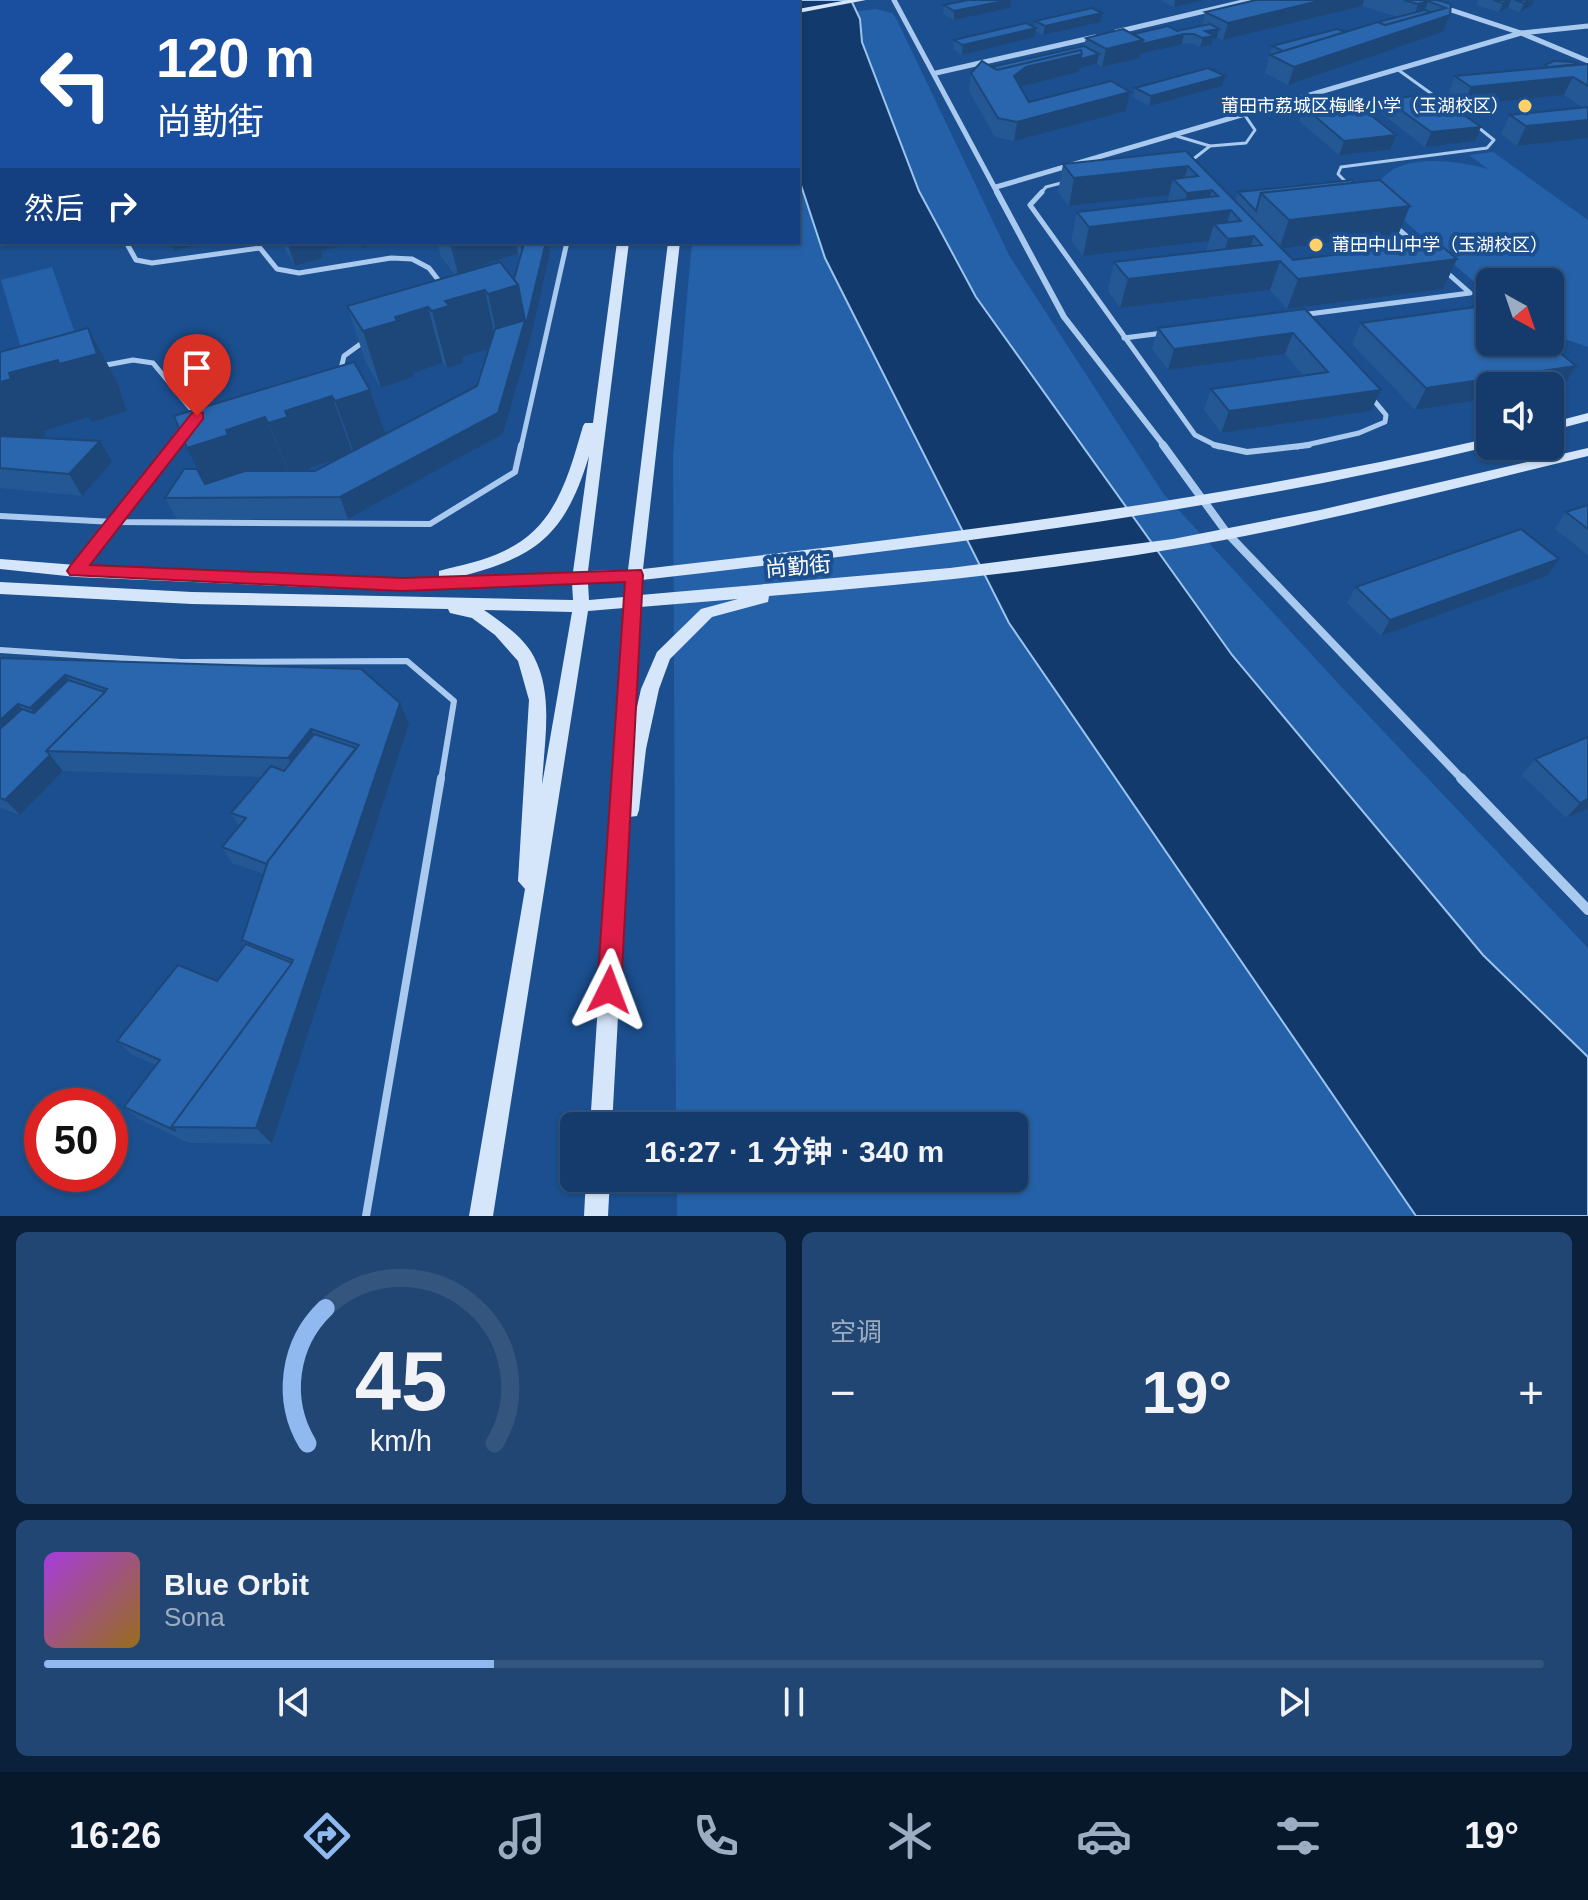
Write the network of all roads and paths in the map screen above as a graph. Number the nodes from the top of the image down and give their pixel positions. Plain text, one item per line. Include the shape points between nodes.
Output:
1 (862, 0) edge
2 (894, 0) edge
3 (1251, 0) edge
4 (1437, 5) edge
5 (800, 11) edge
6 (1588, 26) edge
7 (1521, 33) junction
8 (1588, 61) edge
9 (1397, 69) junction
10 (936, 73) junction
11 (1444, 102) edge
12 (1244, 114) junction
13 (1467, 119) edge
14 (1173, 135) junction
15 (1210, 146) junction
16 (1178, 169) edge
17 (1075, 179) edge
18 (996, 187) junction
19 (1355, 190) edge
20 (1390, 221) edge
21 (127, 244) edge
22 (567, 244) edge
23 (623, 244) edge
24 (674, 244) edge
25 (1424, 252) edge
26 (1436, 262) edge
27 (438, 297) edge
28 (1290, 316) edge
29 (1169, 332) edge
30 (374, 337) edge
31 (1124, 338) junction
32 (606, 366) junction
33 (89, 369) edge
34 (340, 379) edge
35 (1367, 393) edge
36 (197, 416) junction
37 (1588, 417) edge
38 (208, 419) edge
39 (1564, 423) edge
40 (1476, 445) edge
41 (1588, 452) edge
42 (1206, 500) junction
43 (0, 516) edge
44 (114, 522) junction
45 (1227, 533) junction
46 (0, 564) edge
47 (76, 571) junction
48 (635, 575) junction
49 (580, 577) junction
50 (0, 588) edge
51 (799, 588) junction
52 (407, 593) junction
53 (632, 600) junction
54 (581, 606) junction
55 (0, 650) edge
56 (1588, 910) edge
57 (611, 963) junction
58 (523, 970) junction
59 (602, 1112) edge
60 (597, 1192) edge
61 (366, 1216) edge
62 (481, 1216) edge
63 (596, 1216) edge

1 - 5 main road
2 - 10 street
3 - 10 street
4 - 7 street
6 - 7 street
7 - 8 street
7 - 9 street
9 - 11 lane
9 - 12 street
10 - 18 street
12 - 14 street
12 - 15 lane via 1255,130 1252,138
13 - 19 lane via 1494,140 1487,148 1341,167 1338,174
14 - 15 lane
14 - 18 street
15 - 16 lane
17 - 31 lane via 1046,187 1030,205
18 - 42 street via 1064,317
20 - 25 lane
21 - 27 lane via 136,260 154,265 244,246 260,248 277,269 287,272 333,272 384,257 415,258 437,275 444,288
22 - 44 lane via 515,472 430,524
23 - 32 main road
24 - 48 main road
26 - 28 lane via 1470,293
29 - 31 lane
30 - 34 lane via 344,356
31 - 35 lane via 1195,435 1230,450 1245,453 1367,433 1385,422 1386,415
32 - 49 main road
32 - 52 main road via 573,490 551,526 523,550 493,565
33 - 36 lane via 133,360 153,363
36 - 38 lane
36 - 44 lane
37 - 39 main road
40 - 42 main road, 尚勤街
41 - 45 main road, 尚勤街
42 - 45 street
42 - 48 main road, 尚勤街 via 940,540
43 - 44 lane
44 - 47 lane
45 - 51 main road, 尚勤街 via 950,574
45 - 56 street
46 - 47 main road, 尚勤街
47 - 52 main road, 尚勤街
48 - 49 main road, 尚勤街
48 - 53 main road
49 - 52 main road, 尚勤街
49 - 54 main road
50 - 52 main road, 尚勤街 via 192,598
51 - 53 main road, 尚勤街
51 - 57 main road via 707,613 663,656 637,749
52 - 54 main road, 尚勤街
52 - 58 main road via 477,613 526,658 538,700
53 - 54 main road, 尚勤街
53 - 57 main road
54 - 58 main road
55 - 61 lane via 181,662 407,661 454,701
57 - 59 main road
58 - 62 main road
60 - 63 main road

